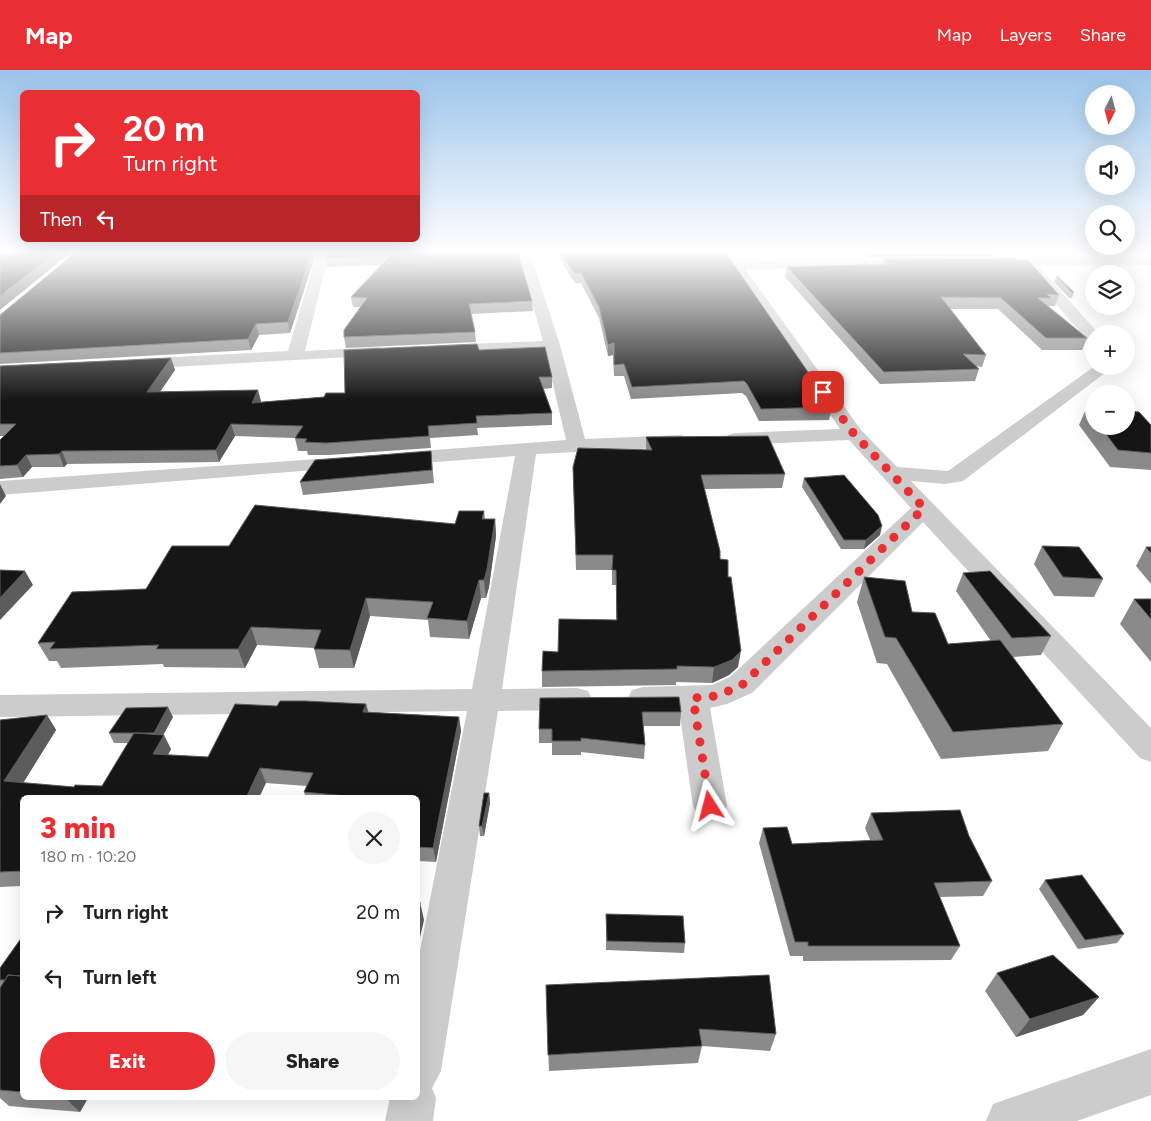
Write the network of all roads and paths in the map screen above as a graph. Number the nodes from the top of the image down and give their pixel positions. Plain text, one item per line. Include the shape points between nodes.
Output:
1 (310, 302) edge
2 (539, 302) edge
3 (762, 302) edge
4 (1062, 302) edge
5 (1085, 328) edge
6 (552, 344) junction
7 (424, 350) edge
8 (394, 352) edge
9 (295, 356) junction
10 (118, 365) edge
11 (1094, 375) edge
12 (854, 434) junction
13 (577, 445) junction
14 (526, 450) junction
15 (890, 473) junction
16 (0, 488) edge
17 (924, 508) junction
18 (693, 698) junction
19 (484, 700) junction
20 (0, 706) edge
21 (1151, 749) edge
22 (710, 806) dead end
23 (420, 1060) edge
24 (1151, 1072) edge
25 (413, 1100) edge
26 (408, 1121) edge
27 (1010, 1121) edge

1 - 9 street
2 - 6 street
3 - 12 street
4 - 5 street
6 - 7 street
6 - 13 street
8 - 9 street
9 - 10 street
11 - 15 street via 955,476 944,478
12 - 13 street
12 - 15 street
13 - 14 street
14 - 16 street
14 - 19 street
15 - 17 street
17 - 18 street via 741,686 716,696
17 - 21 street
18 - 19 street
18 - 22 street
19 - 20 street
19 - 23 street
24 - 27 street
25 - 26 street

